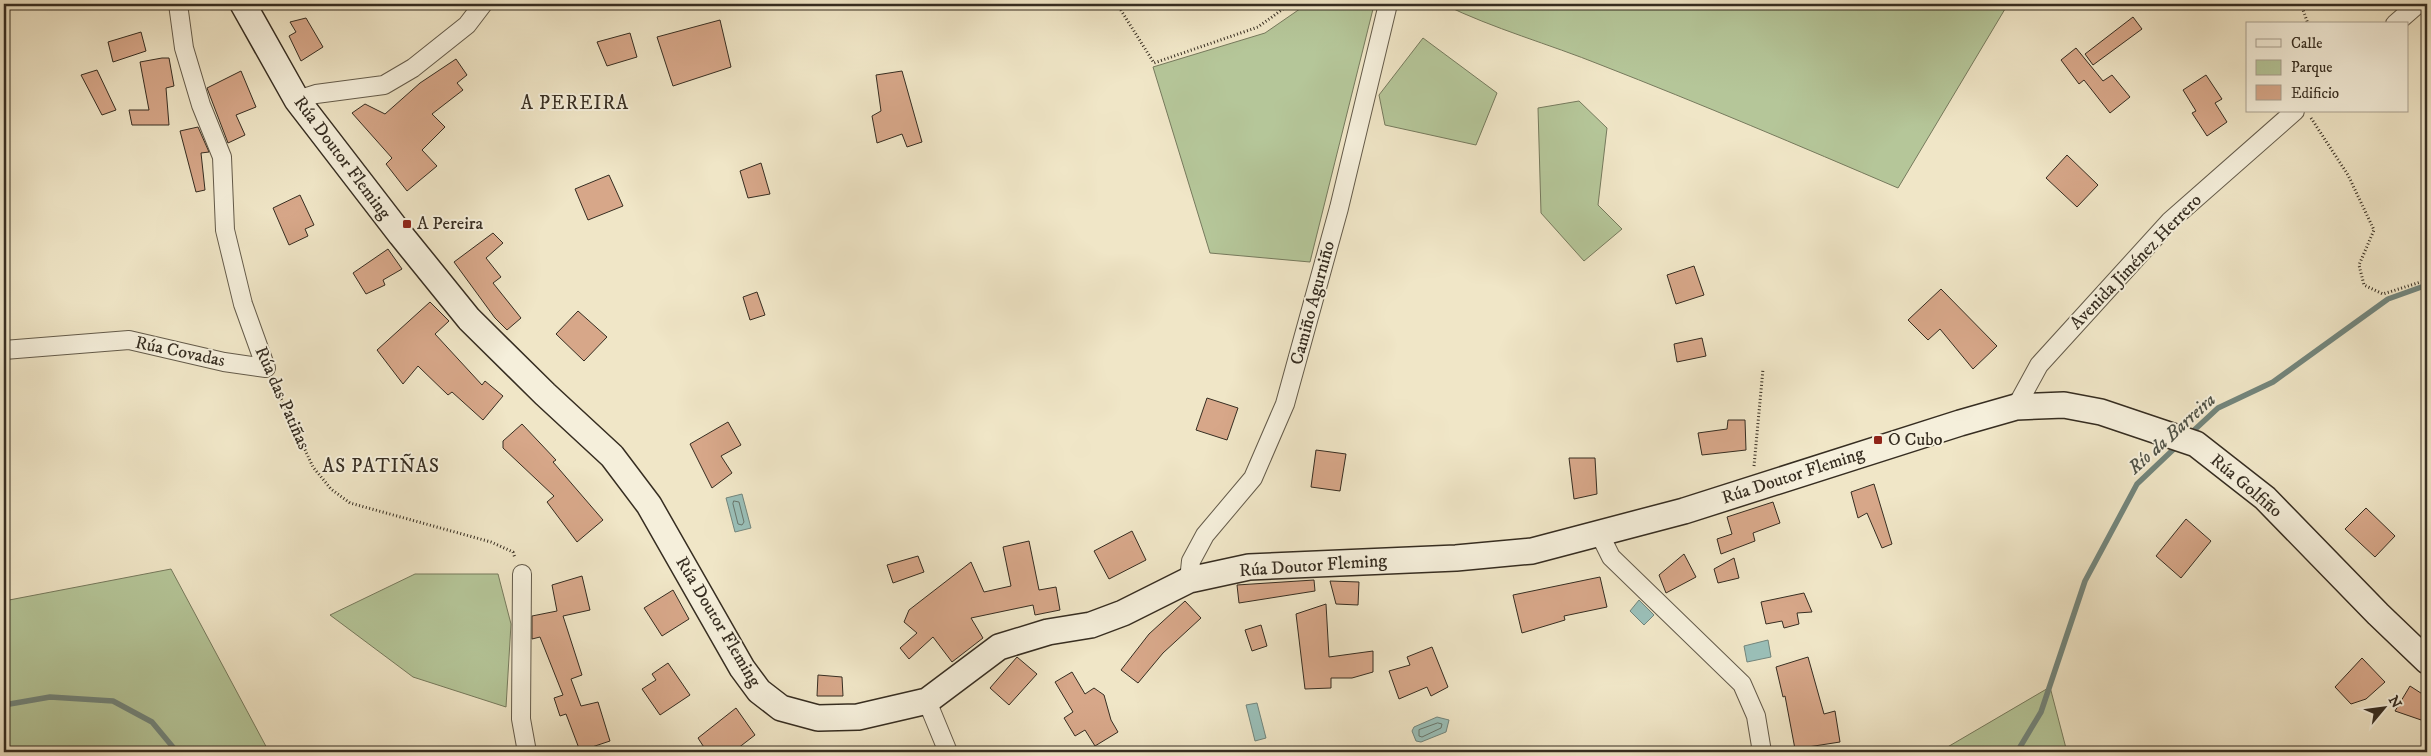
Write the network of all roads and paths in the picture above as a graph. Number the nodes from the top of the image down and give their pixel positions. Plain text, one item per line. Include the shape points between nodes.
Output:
1 (178, 4) edge
2 (243, 4) edge
3 (483, 4) edge
4 (1117, 4) edge
5 (1290, 4) edge
6 (1388, 4) edge
7 (2301, 4) edge
8 (2418, 4) edge
9 (2307, 22) edge
10 (2397, 22) edge
11 (297, 100) junction
12 (2294, 112) edge
13 (2308, 112) edge
14 (2427, 280) edge
15 (4, 350) edge
16 (266, 368) junction
17 (1763, 369) dead end
18 (2016, 407) junction
19 (1754, 488) junction
20 (1599, 533) junction
21 (522, 574) joint
22 (1189, 580) junction
23 (2427, 661) edge
24 (927, 701) junction
25 (527, 752) edge
26 (948, 752) edge
27 (1762, 752) edge

1 - 16 street, Rúa das Patiñas via 184,48 201,105 222,157 225,230 243,304
2 - 11 main road, Rúa Doutor Fleming
3 - 11 street via 468,25 413,68 384,85 316,94
4 - 5 path via 1154,63 1258,27
6 - 22 street, Camiño Agurniño via 1339,208 1286,404 1253,478 1205,535 1191,561
7 - 9 path
8 - 10 street
11 - 24 main road, Rúa Doutor Fleming via 470,319 612,456 649,505 742,668 759,691 781,708 818,718 858,717
12 - 18 street, Avenida Jiménez Herrero via 2170,222 2039,365
13 - 14 path via 2348,175 2374,230 2359,265 2364,285 2383,294
15 - 16 street, Rúa Covadas via 129,340 224,362
16 - 21 path, Rúa das Patiñas via 313,467 331,489 350,503 491,542 513,552
17 - 19 path
18 - 19 main road, Rúa Doutor Fleming
18 - 23 main road, Rúa Golfiño via 2064,404 2101,412 2196,444 2265,498
19 - 20 main road, Rúa Doutor Fleming via 1684,511
20 - 22 main road, Rúa Doutor Fleming via 1532,551 1456,558 1249,567
20 - 27 street via 1611,557 1742,684 1756,716
21 - 25 street via 522,720
22 - 24 main road, Rúa Doutor Fleming via 1091,625 1048,632 999,648
24 - 26 street

